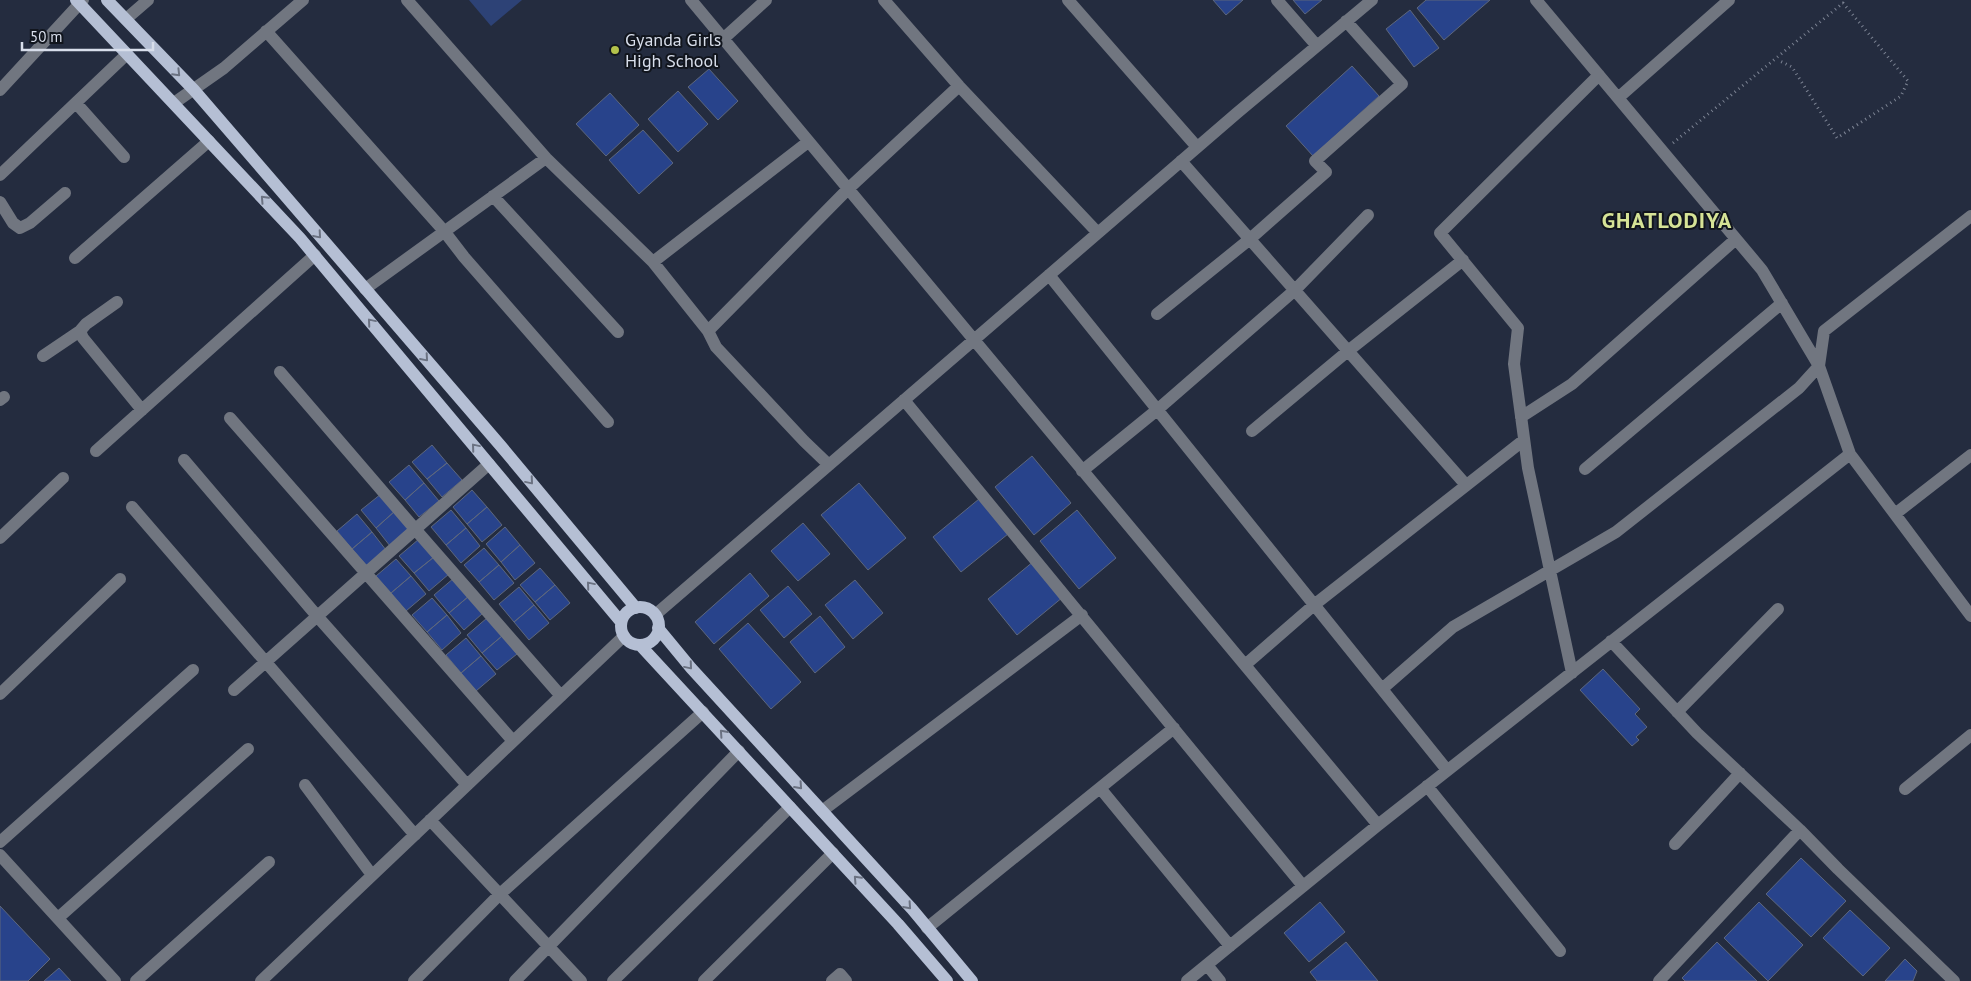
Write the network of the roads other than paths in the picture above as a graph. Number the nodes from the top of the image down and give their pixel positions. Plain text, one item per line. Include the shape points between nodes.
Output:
1 (107, 0) edge
2 (148, 0) edge
3 (303, 0) edge
4 (408, 0) edge
5 (690, 0) edge
6 (766, 0) edge
7 (884, 0) edge
8 (1277, 0) edge
9 (1372, 0) edge
10 (1536, 0) edge
11 (1729, 0) edge
12 (80, 2) edge
13 (1073, 2) edge
14 (126, 19) junction
15 (1346, 21) junction
16 (267, 30) junction
17 (723, 39) junction
18 (1317, 46) junction
19 (128, 54) junction
20 (1599, 75) junction
21 (960, 86) junction
22 (0, 90) edge
23 (194, 90) junction
24 (1618, 98) junction
25 (76, 103) junction
26 (174, 103) junction
27 (209, 140) junction
28 (808, 142) junction
29 (1197, 147) junction
30 (124, 157) dead end
31 (546, 158) junction
32 (1181, 161) junction
33 (0, 175) edge
34 (848, 189) junction
35 (65, 193) dead end
36 (493, 196) junction
37 (0, 202) edge
38 (1368, 215) dead end
39 (1971, 216) edge
40 (444, 231) junction
41 (1098, 233) junction
42 (1250, 239) junction
43 (1736, 239) junction
44 (315, 255) junction
45 (75, 258) dead end
46 (1463, 260) junction
47 (653, 262) junction
48 (1049, 275) junction
49 (365, 289) junction
50 (1295, 290) junction
51 (117, 302) dead end
52 (1782, 303) junction
53 (1157, 314) dead end
54 (80, 331) junction
55 (708, 331) junction
56 (618, 332) dead end
57 (973, 340) junction
58 (1348, 351) junction
59 (43, 356) dead end
60 (1819, 366) junction
61 (280, 372) dead end
62 (904, 400) junction
63 (142, 410) junction
64 (1157, 410) junction
65 (230, 418) dead end
66 (1521, 418) junction
67 (608, 422) dead end
68 (1252, 431) dead end
69 (1524, 440) junction
70 (96, 450) dead end
71 (1850, 454) junction
72 (1971, 455) edge
73 (184, 460) dead end
74 (489, 464) junction
75 (829, 465) junction
76 (1585, 469) dead end
77 (1082, 471) junction
78 (63, 478) dead end
79 (1466, 485) junction
80 (132, 507) dead end
81 (1895, 514) junction
82 (415, 529) junction
83 (0, 538) edge
84 (1550, 570) junction
85 (366, 572) junction
86 (120, 579) dead end
87 (1314, 605) junction
88 (636, 608) junction
89 (1778, 609) dead end
90 (655, 615) junction
91 (1082, 615) junction
92 (317, 616) junction
93 (1971, 616) edge
94 (621, 622) junction
95 (658, 628) junction
96 (624, 636) junction
97 (1611, 641) junction
98 (640, 645) junction
99 (265, 662) junction
100 (1244, 665) junction
101 (193, 670) dead end
102 (1572, 673) junction
103 (1382, 689) junction
104 (234, 690) dead end
105 (0, 694) edge
106 (562, 696) junction
107 (703, 712) junction
108 (1677, 712) junction
109 (1174, 728) junction
110 (1971, 735) edge
111 (513, 741) junction
112 (248, 749) dead end
113 (739, 750) junction
114 (1447, 770) junction
115 (1740, 773) junction
116 (467, 785) junction
117 (305, 786) dead end
118 (1427, 786) junction
119 (1100, 788) junction
120 (1905, 789) dead end
121 (790, 807) junction
122 (822, 811) junction
123 (430, 820) junction
124 (1378, 825) junction
125 (1800, 830) junction
126 (414, 835) junction
127 (0, 842) edge
128 (1675, 844) dead end
129 (833, 853) junction
130 (0, 855) edge
131 (269, 862) dead end
132 (372, 875) junction
133 (1303, 886) junction
134 (500, 894) junction
135 (58, 918) junction
136 (927, 928) junction
137 (1230, 946) junction
138 (549, 947) junction
139 (1560, 951) dead end
140 (1207, 965) junction
141 (1662, 978) edge
142 (115, 981) edge
143 (136, 981) edge
144 (261, 981) edge
145 (414, 981) edge
146 (515, 981) edge
147 (582, 981) edge
148 (613, 981) edge
149 (704, 981) edge
150 (832, 981) edge
151 (846, 981) edge
152 (947, 981) edge
153 (972, 981) edge
154 (1187, 981) edge
155 (1220, 981) edge
156 (1954, 981) edge

1 - 14 main road
2 - 14 street
3 - 16 street
4 - 31 street
5 - 17 street
6 - 17 street
7 - 21 street
8 - 18 street
9 - 15 street
10 - 20 street
11 - 24 street
12 - 19 main road
12 - 22 street
13 - 29 street
14 -> 23 main road
15 - 18 street
15 - 42 street via 1402,84 1315,161 1326,172
16 - 23 street
16 - 40 street
17 - 28 street
18 - 29 street
19 - 25 street
19 - 26 main road
20 - 24 street
20 - 46 street via 1440,233
21 - 34 street
21 - 41 street
23 - 26 street
23 -> 49 main road
24 - 43 street
25 - 30 street
25 - 33 street
26 - 27 main road
44 -> 27 main road
27 - 45 street
28 - 34 street
28 - 47 street
29 - 32 street
31 - 36 street
31 - 47 street
32 - 41 street
32 - 42 street
34 - 55 street
34 - 57 street
35 - 37 street via 20,228
36 - 40 street
36 - 56 street
38 - 50 street
39 - 60 street via 1824,331
40 - 49 street
40 - 67 street
41 - 48 street
42 - 50 street
42 - 53 street
43 - 52 street via 1762,270
43 - 66 street via 1572,384
44 - 63 street
74 -> 44 main road
46 - 58 street
46 - 66 street via 1518,328 1514,364
47 - 55 street
48 - 57 street
48 - 64 street
49 -> 88 main road
50 - 58 street
50 - 64 street
51 - 54 street
52 - 60 street
52 - 76 street
54 - 59 street
54 - 63 street
55 - 75 street via 716,347
57 - 62 street
57 - 77 street
58 - 68 street
58 - 79 street
60 - 71 street
60 - 84 street via 1799,388 1616,532
61 - 82 street
62 - 75 street
62 - 91 street
63 - 70 street
64 - 77 street
64 - 87 street
65 - 85 street
66 - 69 street
69 - 79 street
69 - 84 street
71 - 81 street
71 - 97 street
72 - 81 street
73 - 92 street
74 - 82 street
94 -> 74 main road
75 - 90 street
77 - 100 street
78 - 83 street
79 - 87 street
80 - 99 street
81 - 93 street
82 - 85 street
82 - 106 street
84 - 102 street
84 - 103 street via 1453,627
85 - 92 street
85 - 111 street
86 - 105 street
87 - 100 street
87 - 103 street
88 - 90 main road
88 - 94 main road
89 - 108 street
90 - 95 main road
91 - 109 street
91 - 122 street
92 - 99 street
92 - 116 street
94 - 96 main road
95 - 98 main road via 652,640
95 -> 122 main road
96 - 98 main road via 631,643
96 - 106 street
97 - 102 street
97 - 108 street
98 - 107 main road
99 - 104 street
99 - 126 street
100 - 124 street
101 - 127 street
102 - 114 street
103 - 114 street
106 - 111 street
113 -> 107 main road
107 - 134 street
108 - 115 street
109 - 119 street
109 - 133 street
110 - 120 street
111 - 116 street
112 - 135 street
113 - 121 main road
113 - 138 street
114 - 118 street
115 - 125 street
115 - 128 street
116 - 123 street
117 - 132 street
118 - 124 street
118 - 139 street
119 - 136 street
119 - 137 street
121 - 129 main road
121 - 148 street
122 -> 136 main road
123 - 126 street
123 - 134 street
124 - 133 street
125 - 141 street
125 - 156 street
126 - 132 street
129 - 149 street
152 -> 129 main road
130 - 135 street
131 - 143 street
132 - 144 street
133 - 137 street
134 - 138 street
134 - 145 street
135 - 142 street
136 - 153 main road
137 - 140 street
138 - 146 street
138 - 147 street
140 - 154 street
140 - 155 street
150 - 151 street via 840,974

